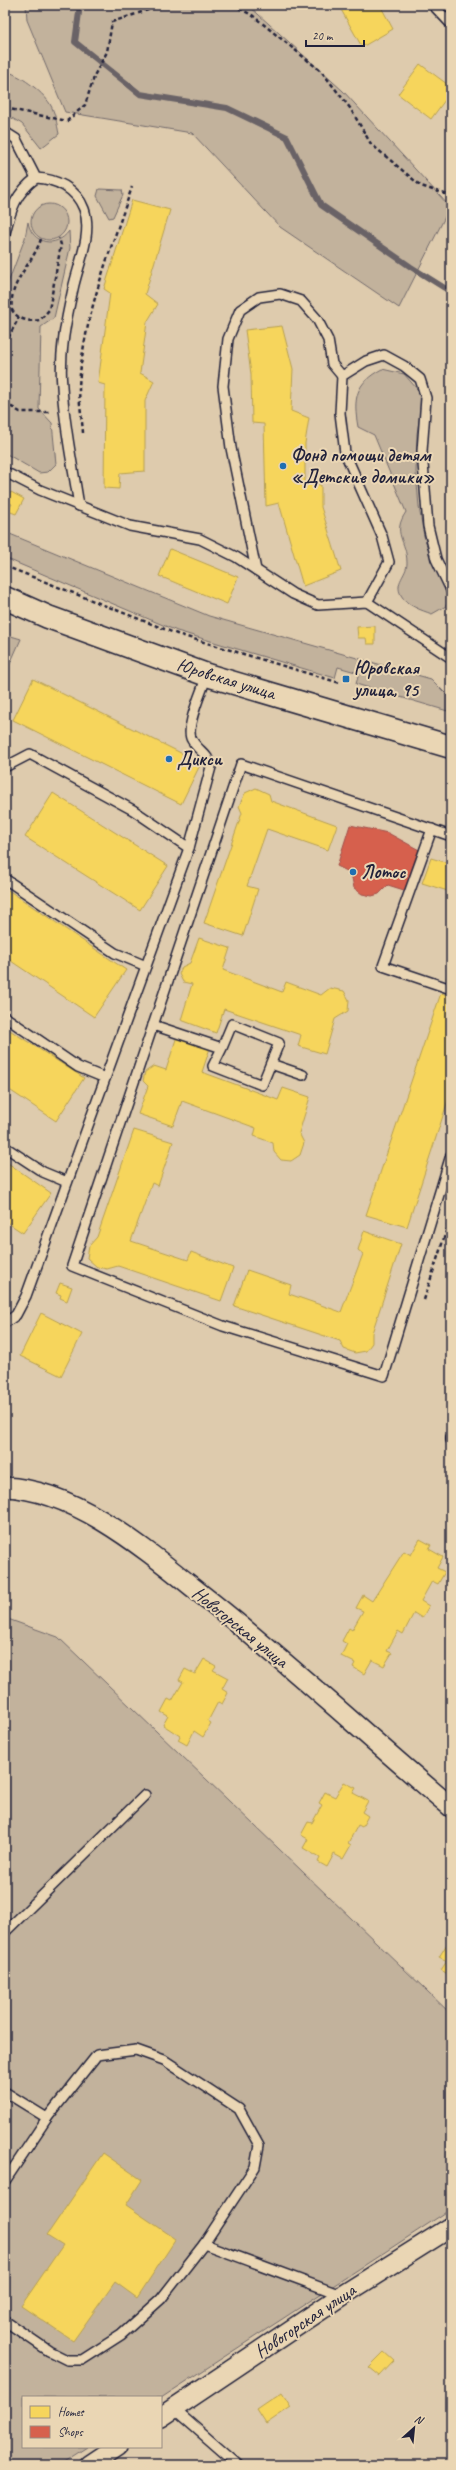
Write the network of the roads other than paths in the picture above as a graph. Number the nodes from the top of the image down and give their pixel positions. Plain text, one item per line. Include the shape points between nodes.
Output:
1 (433, 5) edge
2 (451, 24) edge
3 (5, 132) edge
4 (36, 178) junction
5 (5, 233) edge
6 (342, 376) junction
7 (5, 472) edge
8 (79, 506) junction
9 (256, 570) junction
10 (451, 590) edge
11 (5, 598) edge
12 (367, 602) junction
13 (451, 658) edge
14 (207, 675) junction
15 (451, 747) edge
16 (5, 767) edge
17 (432, 829) junction
18 (451, 836) edge
19 (189, 848) junction
20 (5, 878) edge
21 (146, 966) junction
22 (451, 988) edge
23 (5, 1017) edge
24 (153, 1025) junction
25 (222, 1048) junction
26 (271, 1064) junction
27 (303, 1075) dead end
28 (105, 1078) junction
29 (5, 1147) edge
30 (451, 1155) edge
31 (67, 1182) junction
32 (5, 1323) edge
33 (5, 1487) edge
34 (145, 1795) dead end
35 (451, 1807) edge
36 (5, 1932) edge
37 (5, 2092) edge
38 (47, 2118) junction
39 (5, 2181) edge
40 (451, 2227) edge
41 (204, 2244) junction
42 (343, 2296) junction
43 (5, 2321) edge
44 (167, 2413) edge
45 (116, 2448) edge
46 (90, 2465) edge
47 (238, 2465) edge

1 - 2 lane
3 - 4 lane via 16,139
4 - 5 lane via 21,189
4 - 8 lane via 50,179 65,186 75,195 84,209 87,225 72,290 62,356 62,386
6 - 9 lane via 332,364 328,340 317,319 300,301 280,294 259,297 240,310 228,339 223,386 231,448
6 - 10 lane via 366,361 384,355 420,379 426,398 422,451 428,526 436,559
6 - 12 lane via 340,413 345,453 382,536 388,562
7 - 8 lane
8 - 9 lane via 130,526 200,539
9 - 12 lane via 293,594 318,605
11 - 14 street, Юровская улица via 91,633
12 - 13 lane
14 - 15 street, Юровская улица
14 - 19 lane via 189,728 192,740 207,756 212,768
16 - 19 lane via 30,754 133,810
17 - 18 lane
17 - 22 lane via 383,966
17 - 24 lane via 241,764
19 - 21 lane
20 - 21 lane via 115,953
21 - 28 lane
23 - 28 lane via 78,1067
24 - 25 lane
24 - 30 lane via 72,1266 223,1326 384,1376
25 - 26 lane via 213,1066 262,1085
25 - 26 lane via 232,1024 279,1043
26 - 27 lane
28 - 31 lane
29 - 31 lane via 43,1172
31 - 32 lane via 26,1296 16,1315
33 - 35 street, Новогорская улица via 20,1487 91,1515 156,1559 336,1706
34 - 36 lane
37 - 38 lane
38 - 39 lane
38 - 41 lane via 97,2055 136,2050 164,2060 239,2109 259,2145 255,2167
40 - 42 street, Новогорская улица
41 - 42 lane
41 - 43 lane via 162,2299 122,2334 82,2360 67,2360 48,2351
42 - 44 street, Новогорская улица
44 - 47 lane
45 - 46 street

